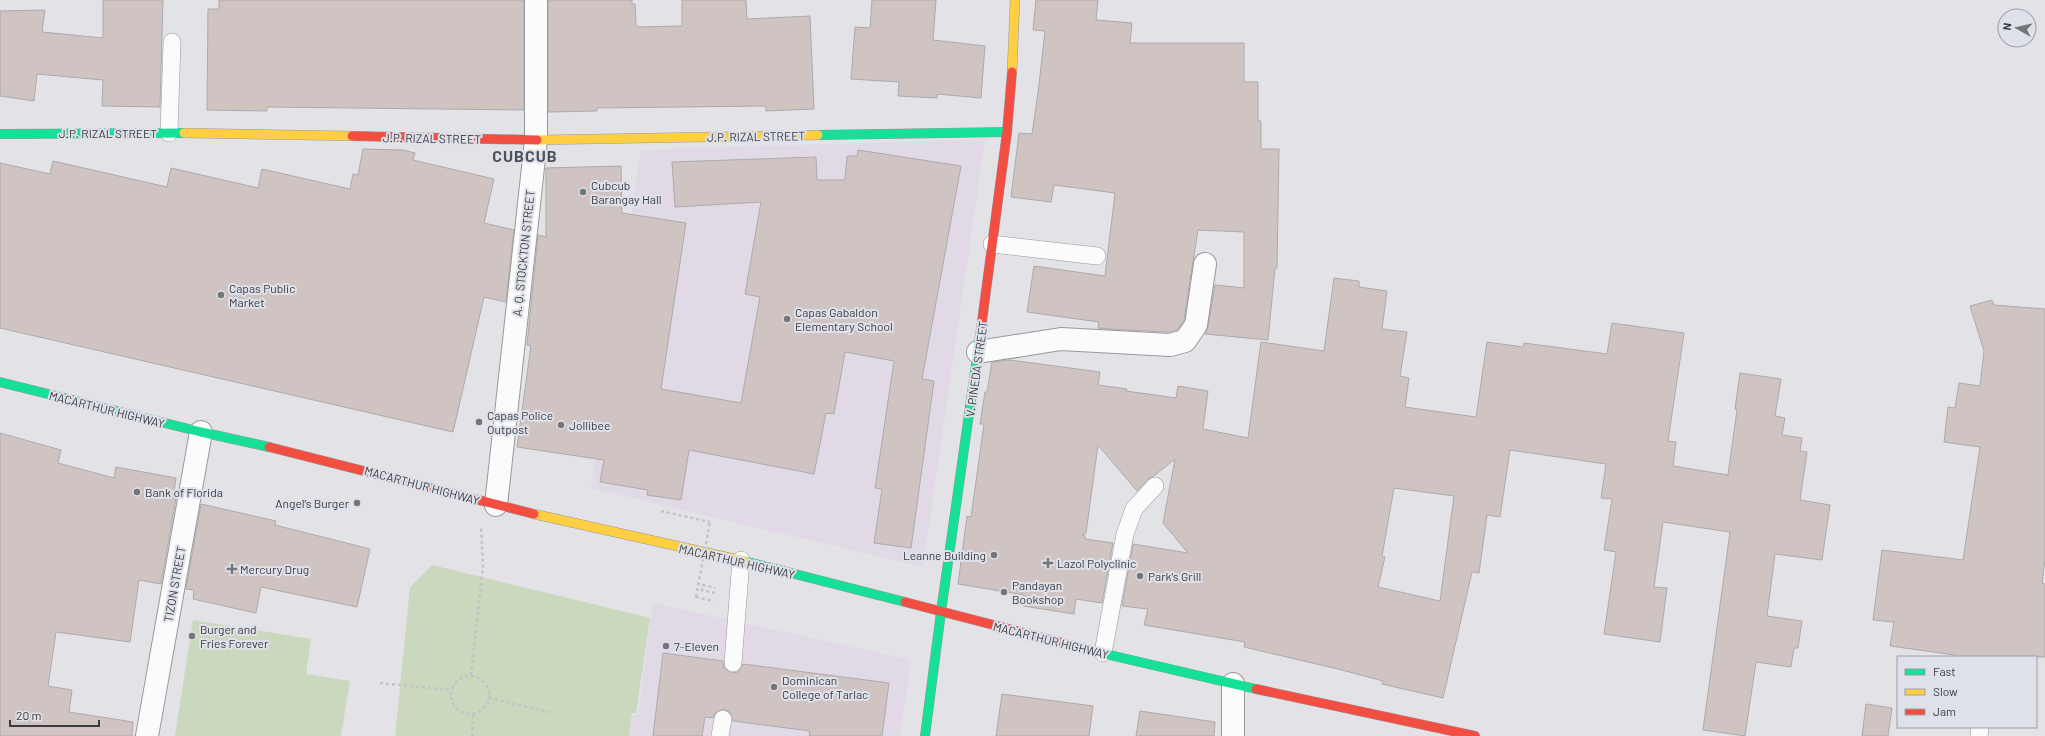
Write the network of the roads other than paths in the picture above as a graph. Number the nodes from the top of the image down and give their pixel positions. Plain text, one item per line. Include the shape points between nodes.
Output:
1 (536, 0) edge
2 (1015, 0) edge
3 (172, 42) dead end
4 (1007, 132) junction
5 (169, 133) junction
6 (0, 134) edge
7 (536, 140) junction
8 (992, 244) junction
9 (1097, 256) dead end
10 (1205, 264) dead end
11 (978, 352) junction
12 (0, 382) edge
13 (201, 432) junction
14 (1155, 486) dead end
15 (488, 502) junction
16 (741, 560) junction
17 (941, 612) junction
18 (1103, 653) junction
19 (733, 663) dead end
20 (1233, 684) junction
21 (723, 719) dead end
22 (147, 736) edge
23 (720, 736) edge
24 (925, 736) edge
25 (1233, 736) edge
26 (1474, 736) edge

1 - 7 street, A. Q. STOCKTON STREET
2 - 4 main road, V. PINEDA STREET
3 - 5 lane
4 - 7 main road, J.P. RIZAL STREET
4 - 8 main road, V. PINEDA STREET
5 - 6 main road, J.P. RIZAL STREET
5 - 7 main road, J.P. RIZAL STREET
7 - 15 street, A. Q. STOCKTON STREET
8 - 9 lane
8 - 11 main road, V. PINEDA STREET
10 - 11 street via 1196,325 1185,341 1170,346 1061,339
11 - 17 main road, V. PINEDA STREET
12 - 13 main road, MACARTHUR HIGHWAY
13 - 15 main road, MACARTHUR HIGHWAY via 306,455
13 - 22 street, TIZON STREET
14 - 18 lane via 1134,509 1124,534
15 - 16 main road, MACARTHUR HIGHWAY
16 - 17 main road, MACARTHUR HIGHWAY
16 - 19 lane
17 - 18 main road, MACARTHUR HIGHWAY
17 - 24 main road, V. PINEDA STREET
18 - 20 main road, MACARTHUR HIGHWAY
20 - 25 street
20 - 26 main road, MACARTHUR HIGHWAY
21 - 23 lane

